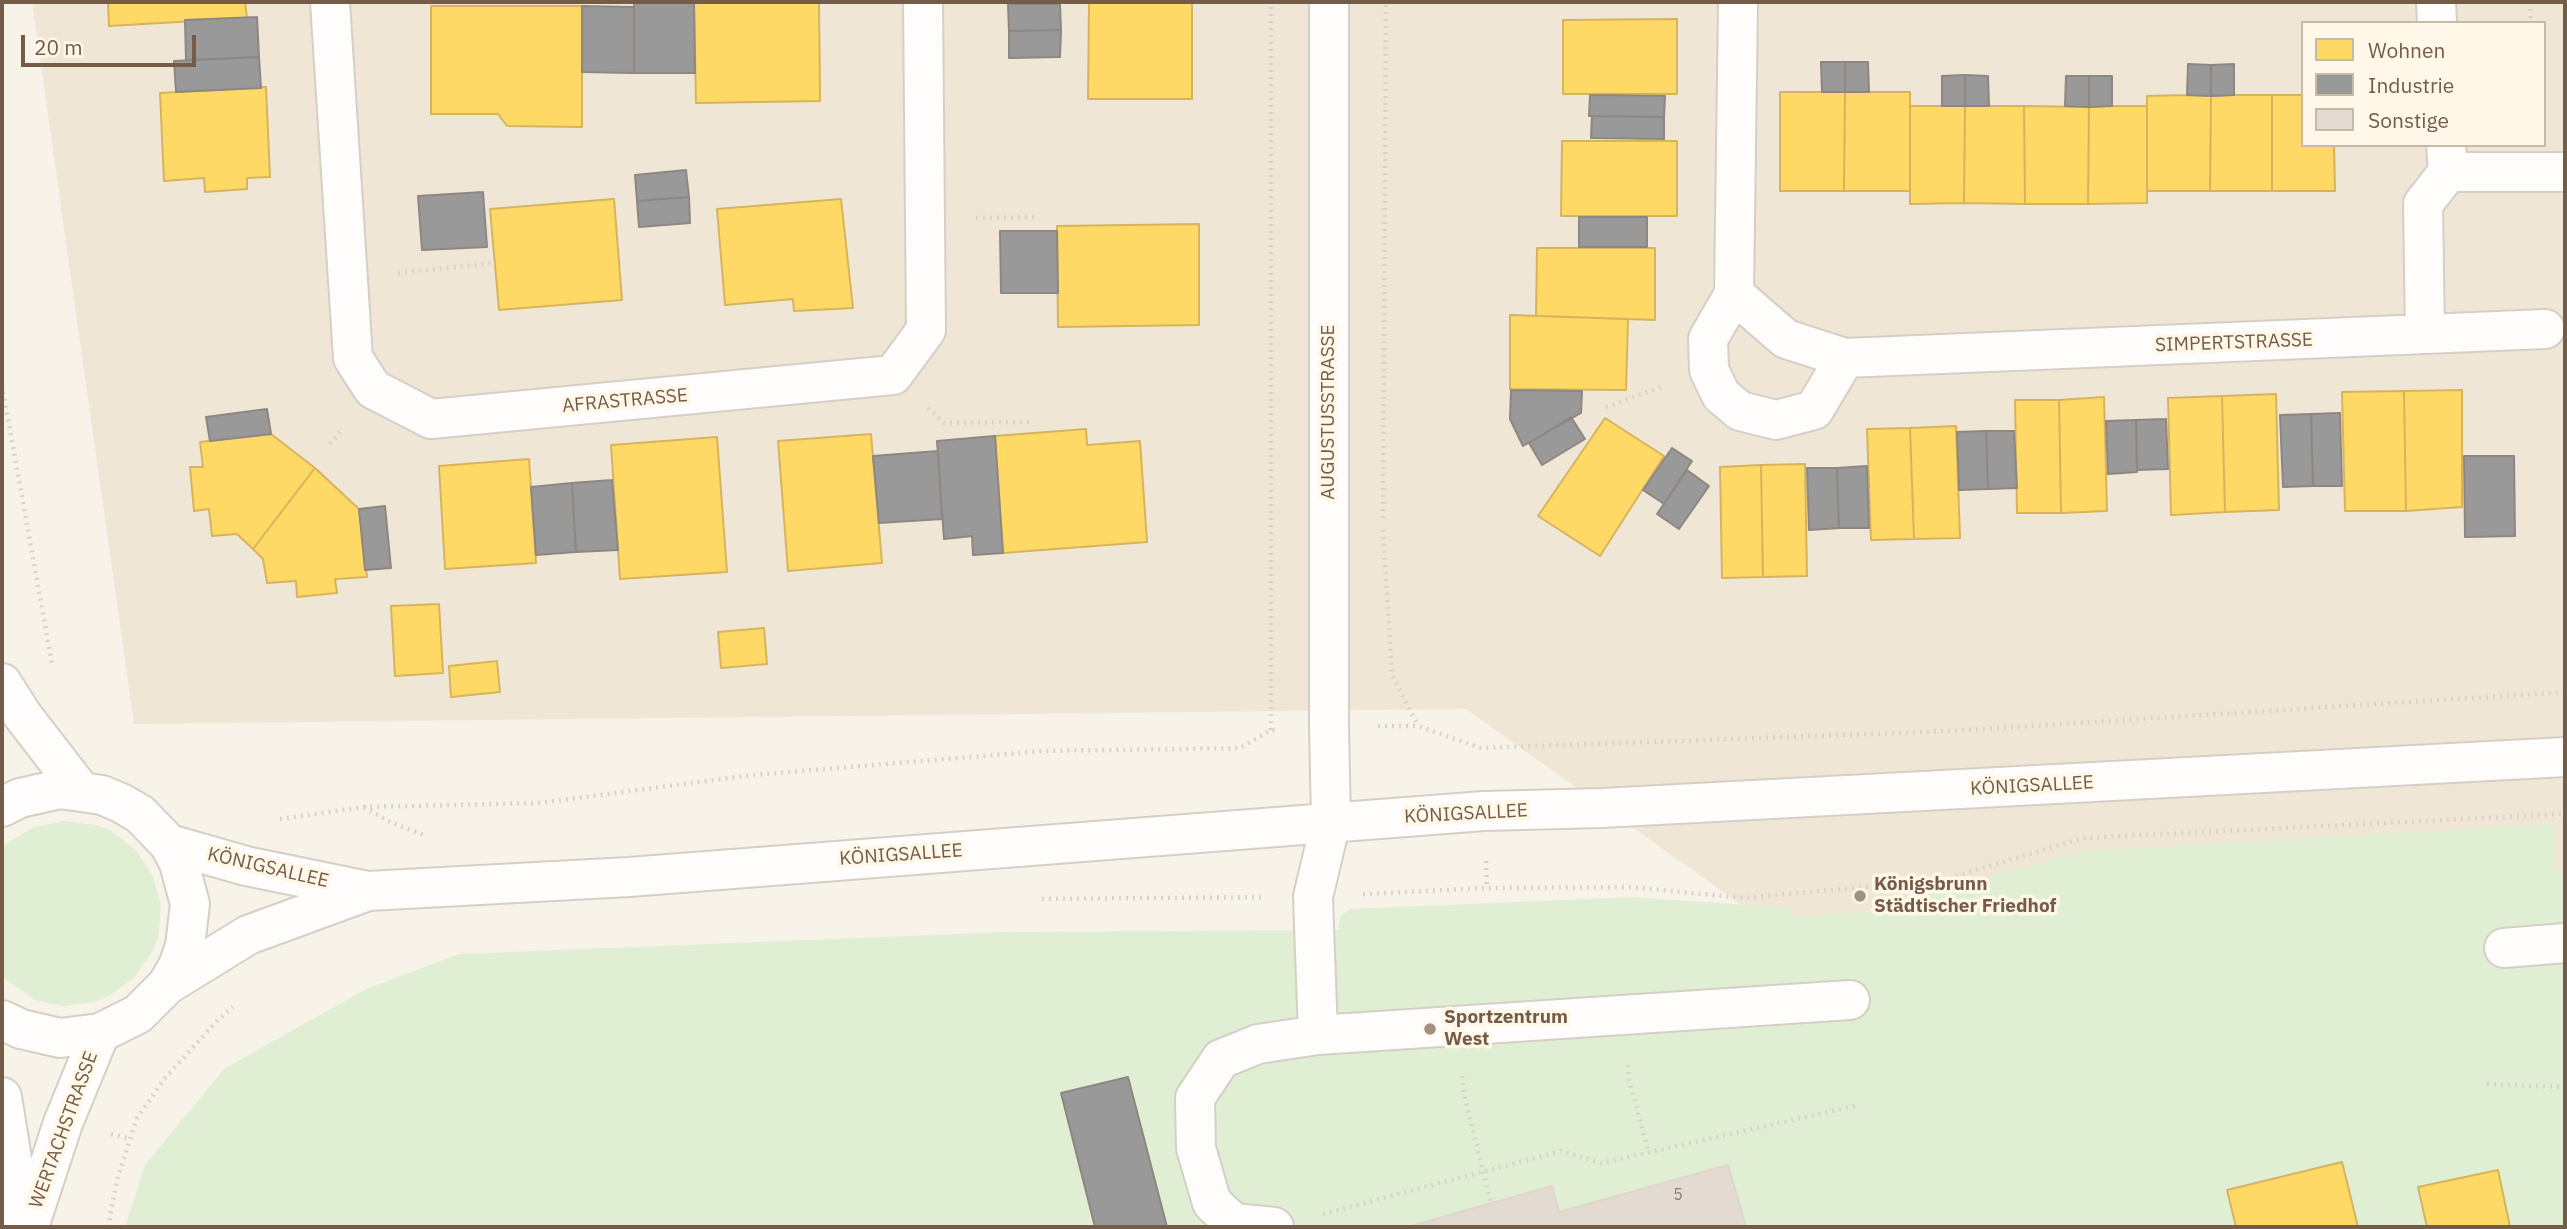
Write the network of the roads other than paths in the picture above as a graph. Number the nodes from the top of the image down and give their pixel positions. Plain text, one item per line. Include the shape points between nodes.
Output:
1 (330, 2) edge
2 (923, 2) edge
3 (1329, 2) edge
4 (1738, 2) edge
5 (2436, 2) edge
6 (2437, 21) edge
7 (2447, 159) edge
8 (2565, 172) edge
9 (1734, 294) junction
10 (2545, 329) dead end
11 (2425, 334) junction
12 (1845, 358) junction
13 (2, 683) edge
14 (2565, 757) edge
15 (81, 791) junction
16 (2, 807) edge
17 (1331, 821) junction
18 (169, 844) junction
19 (368, 891) junction
20 (2565, 943) edge
21 (2504, 948) dead end
22 (167, 985) junction
23 (1850, 1000) dead end
24 (2, 1020) edge
25 (100, 1033) junction
26 (1318, 1035) junction
27 (2, 1097) edge
28 (23, 1227) edge
29 (29, 1227) edge
30 (1274, 1227) edge

1 - 2 street, AFRASTRASSE via 353,358 373,389 431,419 893,375 926,330
3 - 17 street, AUGUSTUSSTRASSE
4 - 9 street
5 - 6 street
7 - 8 street
7 - 11 street via 2423,204
9 - 12 street, SIMPERTSTRASSE via 1786,339
9 - 12 street via 1708,339 1709,370 1721,395 1740,411 1776,420 1814,410
10 - 11 street, SIMPERTSTRASSE
11 - 12 street, SIMPERTSTRASSE
13 - 15 street
14 - 17 street, KÖNIGSALLEE
15 - 16 street via 40,793
15 - 18 street via 102,795 140,814
17 - 19 street, KÖNIGSALLEE via 629,877
17 - 26 street, AUGUSTUSSTRASSE via 1313,897
18 - 19 street, KÖNIGSALLEE via 246,866
18 - 22 street via 190,904 186,946
19 - 22 street, KÖNIGSALLEE via 247,935
20 - 21 street
22 - 25 street via 138,1014
23 - 26 street
24 - 25 street via 60,1038
25 - 29 street, WERTACHSTRASSE via 63,1123
26 - 30 street via 1258,1044 1221,1059 1195,1098 1196,1148 1212,1203 1234,1223
27 - 28 street, WERTACHSTRASSE

